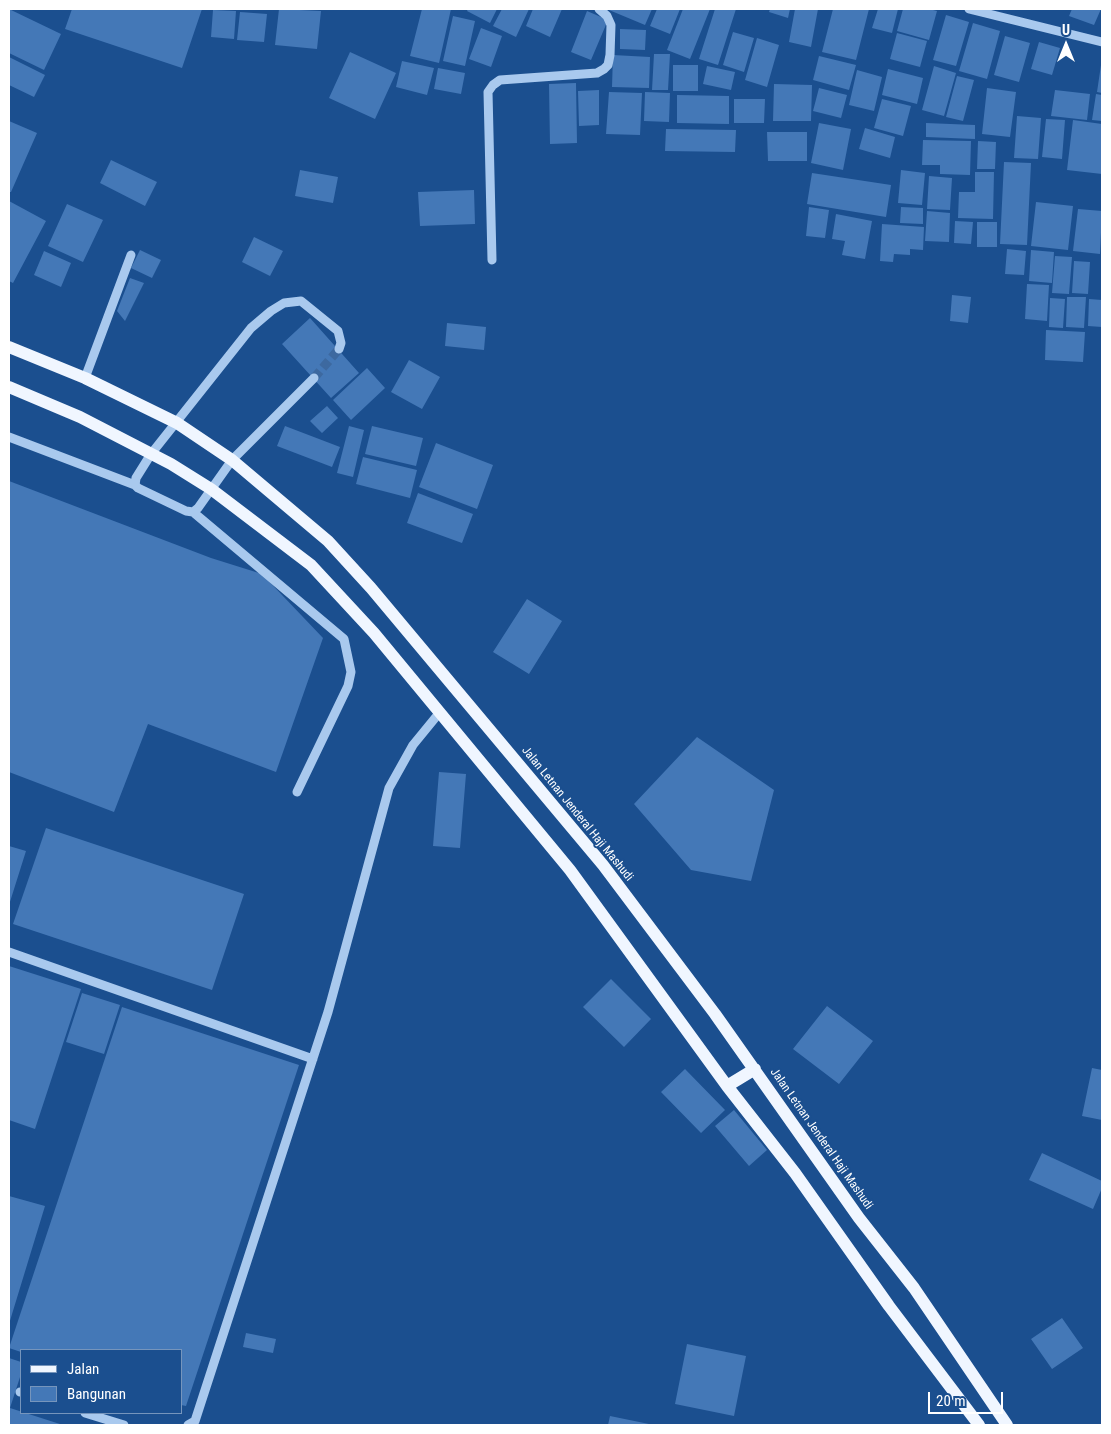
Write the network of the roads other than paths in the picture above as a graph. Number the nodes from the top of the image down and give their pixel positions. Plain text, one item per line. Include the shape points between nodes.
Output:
1 (599, 9) edge
2 (969, 9) edge
3 (1102, 42) edge
4 (131, 255) dead end
5 (492, 260) dead end
6 (9, 347) edge
7 (339, 349) dead end
8 (84, 378) junction
9 (314, 378) tunnel mouth
10 (9, 387) edge
11 (177, 423) junction
12 (9, 437) edge
13 (151, 454) junction
14 (232, 460) junction
15 (135, 485) junction
16 (211, 489) junction
17 (193, 512) junction
18 (440, 712) junction
19 (297, 792) dead end
20 (9, 952) edge
21 (313, 1059) junction
22 (755, 1069) junction
23 (727, 1086) junction
24 (88, 1414) edge
25 (124, 1425) edge
26 (188, 1425) edge
27 (980, 1425) edge
28 (1007, 1425) edge

1 - 5 street via 611,25 610,55 604,69 597,73 500,80 488,92
2 - 3 street
4 - 8 street
6 - 8 main road, Jalan Letnan Jenderal Haji Mashudi
7 - 11 street via 338,331 301,301 284,303 251,328
8 - 11 main road, Jalan Letnan Jenderal Haji Mashudi
9 - 14 street
10 - 13 main road via 80,417
11 - 13 street
11 - 14 main road, Jalan Letnan Jenderal Haji Mashudi
12 - 15 street
13 - 15 street
13 - 16 main road
14 - 16 street
14 - 22 main road, Jalan Letnan Jenderal Haji Mashudi via 328,541 371,588 603,865
15 - 17 street via 186,512
16 - 17 street
16 - 18 main road via 312,565
17 - 19 street via 344,639 352,672 348,686
18 - 21 street via 413,745 389,788
18 - 23 main road via 570,870
20 - 21 street
21 - 26 street via 195,1421
22 - 23 main road
22 - 28 main road, Jalan Letnan Jenderal Haji Mashudi via 859,1218 914,1288
23 - 27 main road
24 - 25 street

